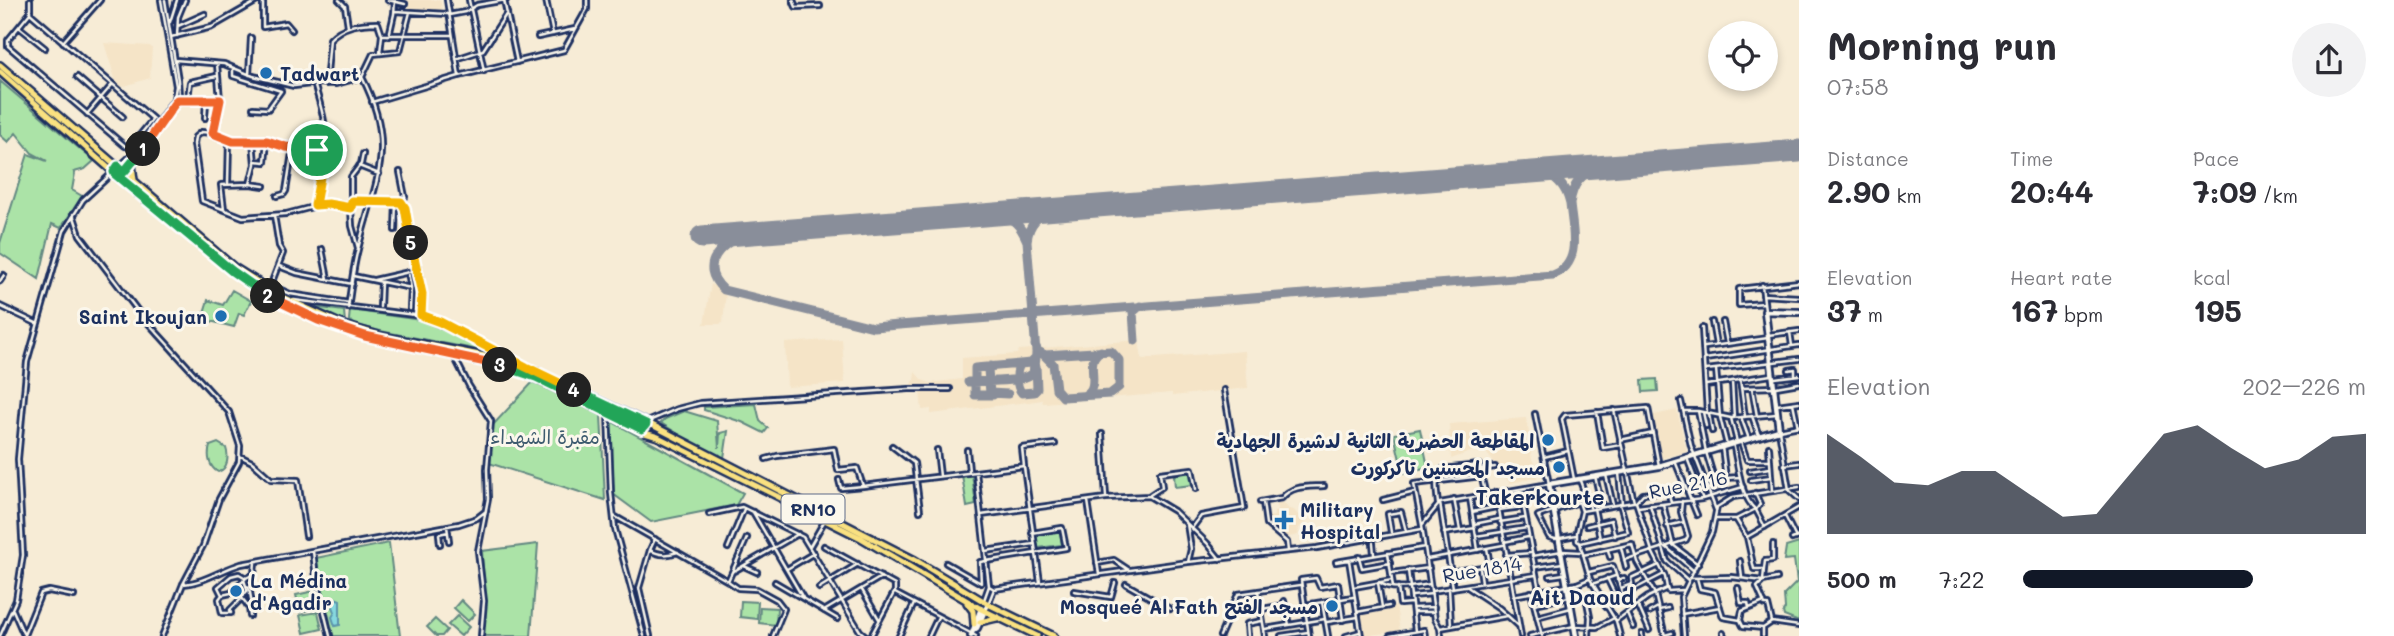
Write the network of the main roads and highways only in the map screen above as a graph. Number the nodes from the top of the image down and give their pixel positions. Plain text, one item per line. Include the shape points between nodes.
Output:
1 (0, 65) edge
2 (0, 72) edge
3 (132, 164) road end
4 (115, 173) junction
5 (134, 180) junction
6 (648, 427) junction
7 (965, 600) junction
8 (999, 618) junction
9 (974, 631) edge
10 (1037, 636) edge
11 (1054, 636) edge

1 - 4 main road, RN10
2 - 4 main road, RN10
3 - 5 main road
4 - 5 main road, RN10 via 124,172
4 - 6 main road, RN10 via 232,271 272,298 318,320 365,336 512,368
5 - 6 main road, RN10 via 234,267 282,297 366,332 526,367
6 - 7 main road, RN10 via 896,558
6 - 11 main road, RN10 via 915,560 986,603
7 - 8 main road, RN10
7 - 9 main road via 973,611
8 - 9 main road via 989,619
8 - 10 main road, RN10

